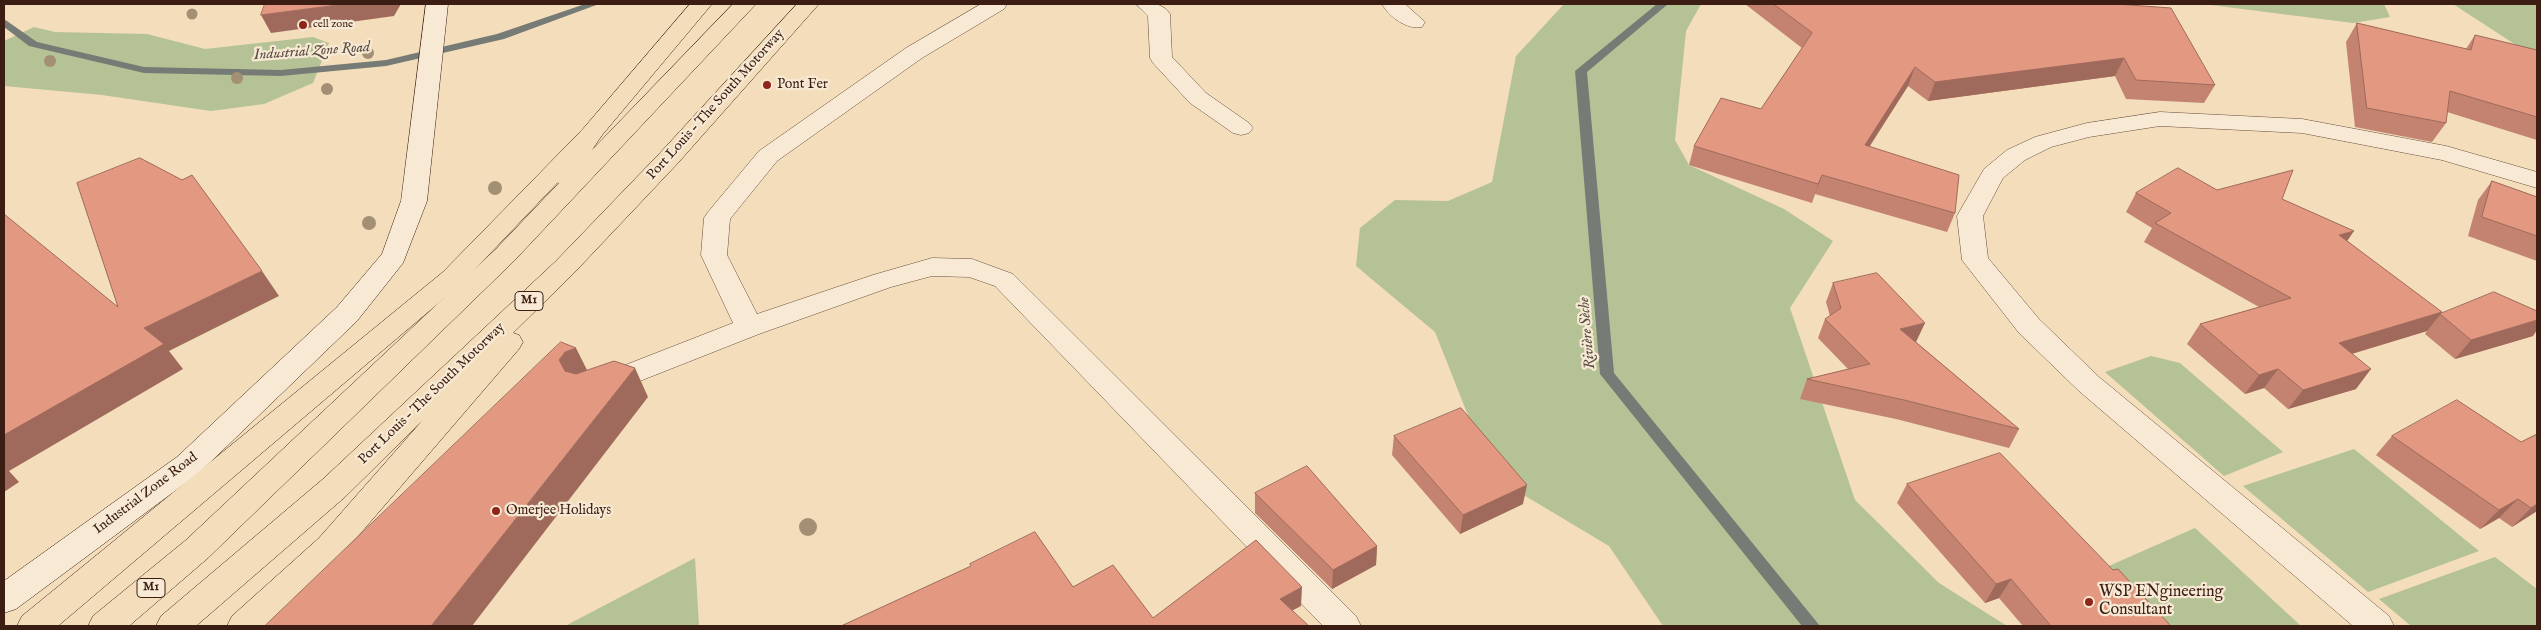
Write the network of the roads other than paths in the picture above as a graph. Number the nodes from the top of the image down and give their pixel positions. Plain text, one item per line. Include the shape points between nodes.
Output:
1 (437, 4) edge
2 (701, 4) edge
3 (745, 4) edge
4 (808, 4) edge
5 (996, 4) edge
6 (1146, 4) edge
7 (1392, 4) edge
8 (1414, 22) dead end
9 (1240, 128) dead end
10 (590, 135) junction
11 (669, 158) junction
12 (2537, 180) edge
13 (505, 255) junction
14 (749, 327) junction
15 (590, 390) edge
16 (4, 599) edge
17 (34, 626) edge
18 (105, 626) edge
19 (174, 626) edge
20 (244, 626) edge
21 (1344, 626) edge
22 (2377, 626) edge

1 - 16 street, Industrial Zone Road via 414,202 394,257 347,314 188,465
2 - 10 main road
3 - 13 main road, M1
4 - 11 main road, Port Louis – The South Motorway / M1
5 - 14 street via 914,53 768,156 717,218 714,255
6 - 9 street via 1159,14 1161,58 1198,98
7 - 8 street
10 - 13 main road
10 - 17 main road via 452,278
11 - 19 main road, Port Louis – The South Motorway / M1 via 558,274 334,488
11 - 20 main road via 330,547
12 - 22 street via 2446,153 2302,126 2160,119 2086,130 2043,142 2016,154 1993,174 1970,216 1975,260 2029,326 2089,384
13 - 18 main road, M1 via 197,550
14 - 15 street
14 - 21 street via 932,267 972,268 1004,280

